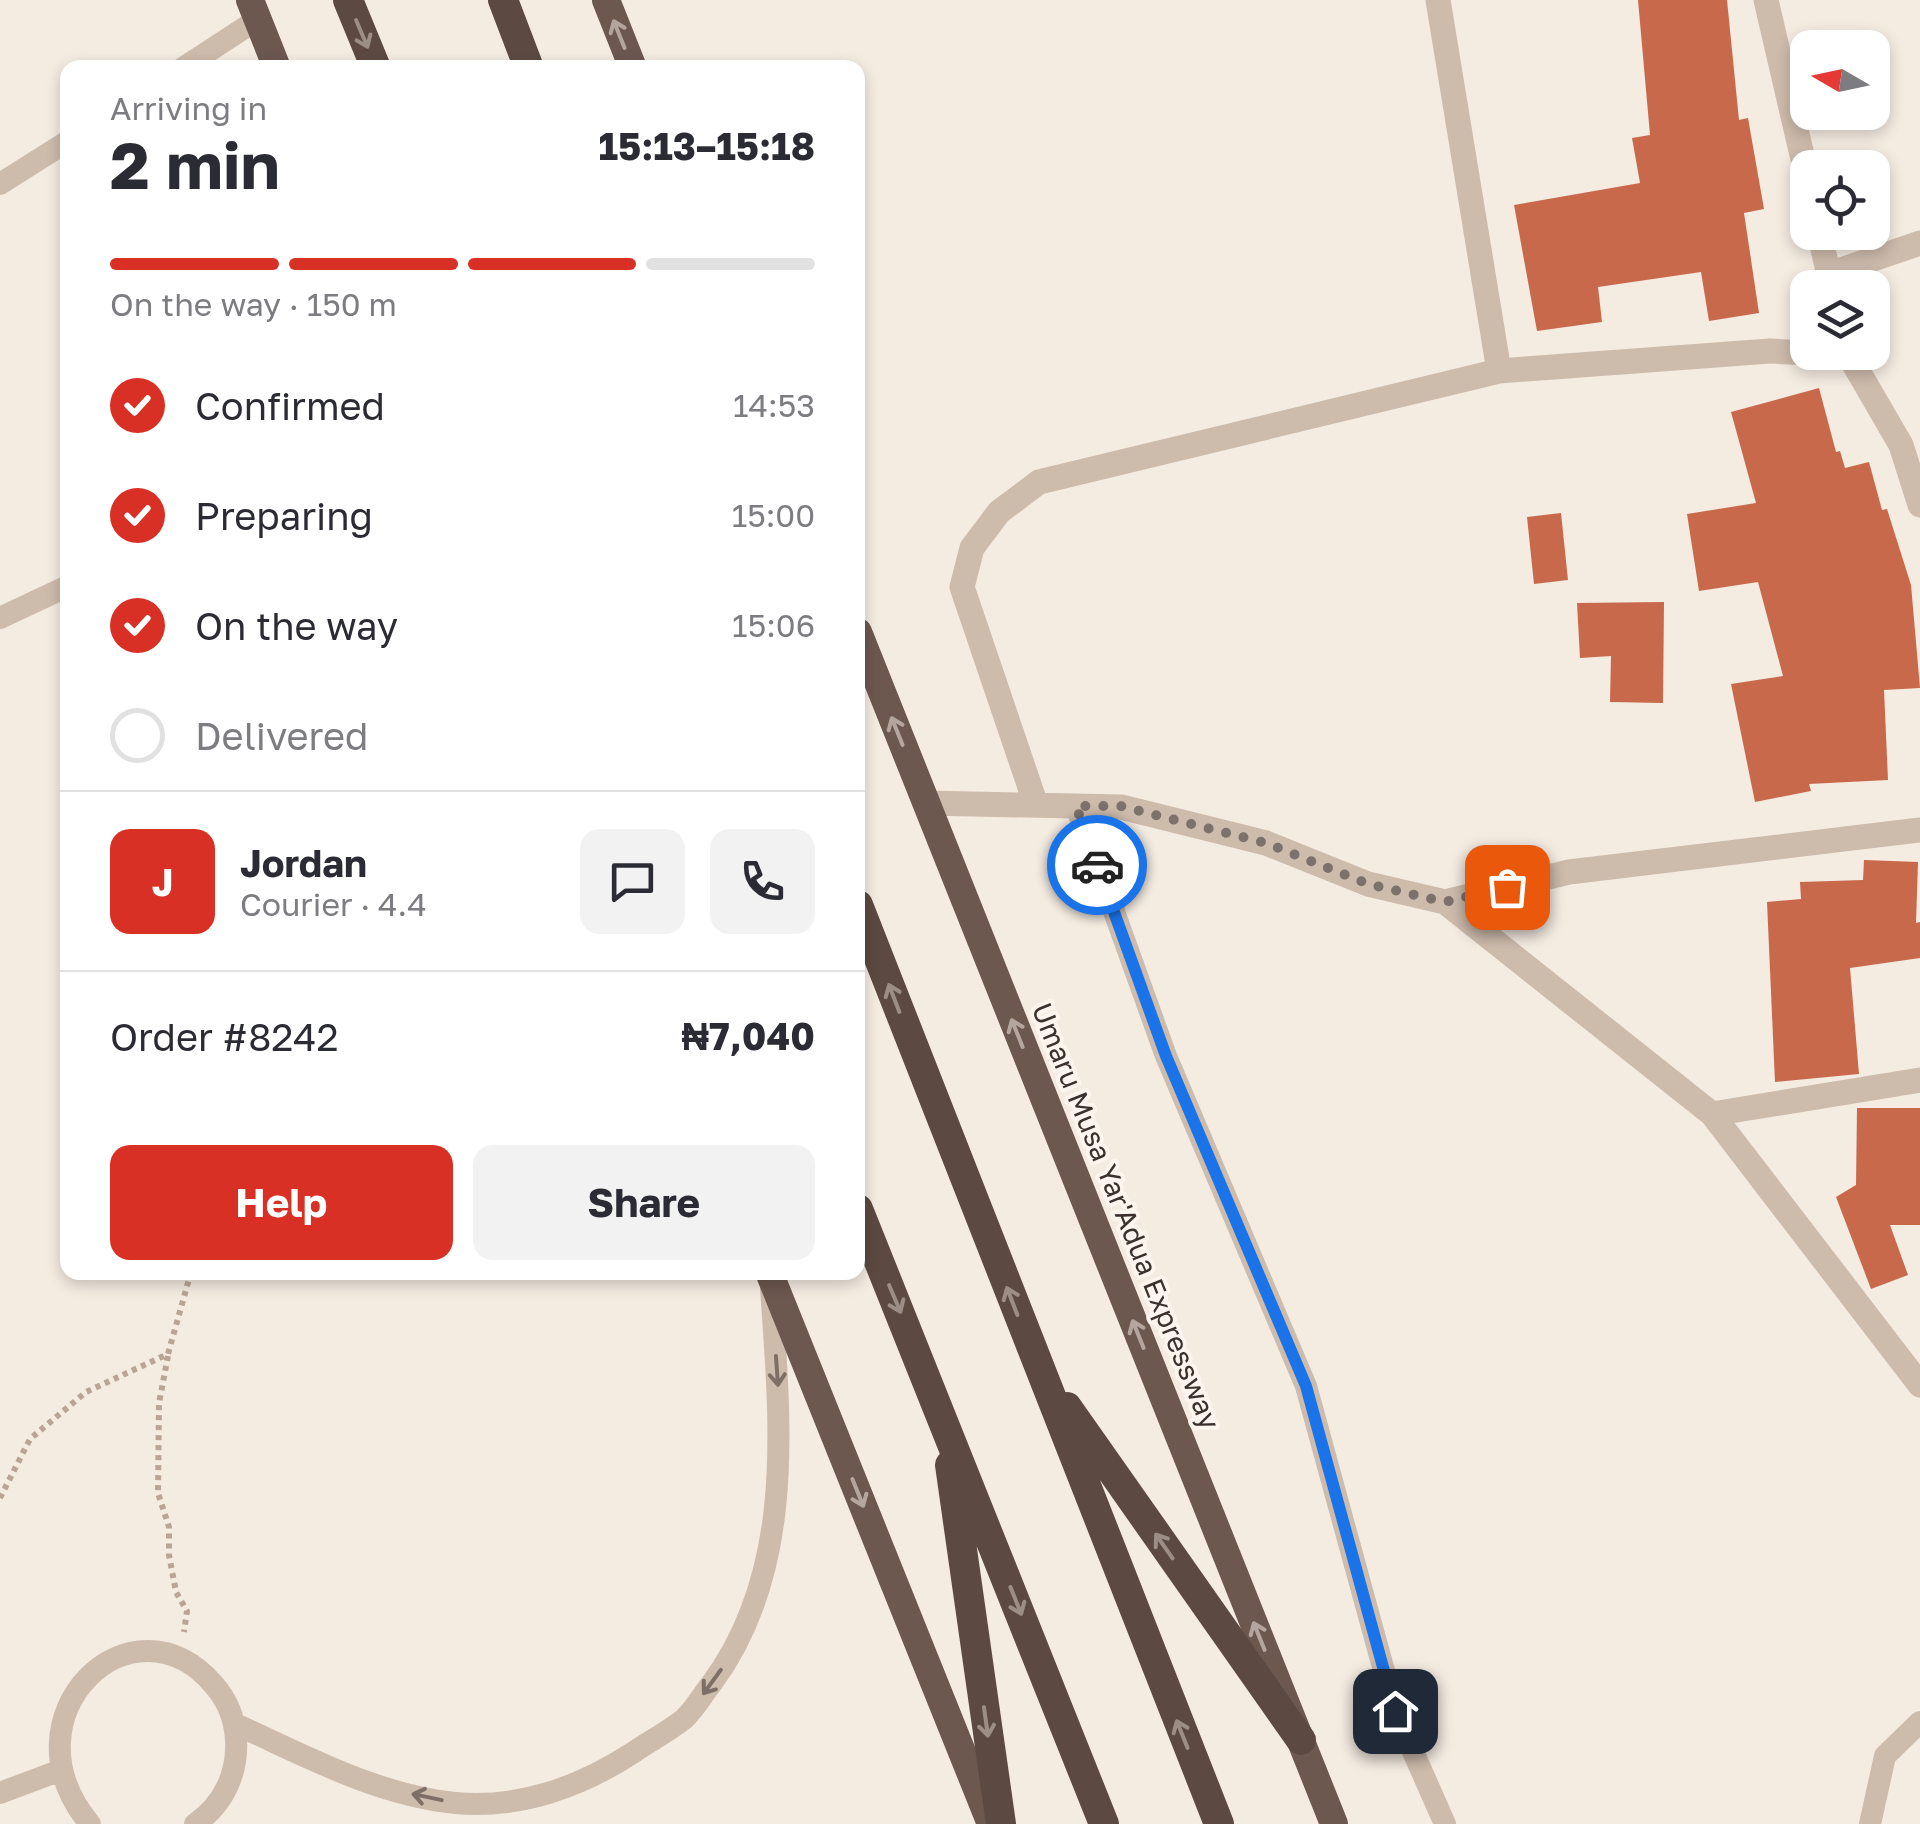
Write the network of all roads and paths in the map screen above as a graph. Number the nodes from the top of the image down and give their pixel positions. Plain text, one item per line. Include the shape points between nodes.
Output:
1 (348, 0) edge
2 (503, 0) edge
3 (606, 0) edge
4 (1438, 0) edge
5 (1766, 0) edge
6 (254, 10) edge
7 (192, 60) edge
8 (274, 60) edge
9 (373, 60) edge
10 (526, 60) edge
11 (629, 60) edge
12 (60, 146) edge
13 (1801, 150) edge
14 (0, 184) edge
15 (1920, 243) edge
16 (1857, 270) edge
17 (1790, 352) edge
18 (1856, 370) edge
19 (1499, 371) junction
20 (1920, 505) edge
21 (60, 590) edge
22 (0, 618) edge
23 (865, 650) edge
24 (926, 803) junction
25 (1036, 805) junction
26 (1076, 806) junction
27 (1920, 830) edge
28 (1445, 902) junction
29 (865, 923) edge
30 (1920, 1080) edge
31 (1712, 1114) junction
32 (865, 1226) edge
33 (189, 1280) edge
34 (770, 1280) edge
35 (773, 1280) edge
36 (168, 1354) junction
37 (1038, 1364) junction
38 (1920, 1385) edge
39 (944, 1417) junction
40 (0, 1498) edge
41 (179, 1658) junction
42 (1920, 1722) edge
43 (235, 1724) junction
44 (1301, 1740) junction
45 (53, 1774) junction
46 (0, 1793) edge
47 (90, 1824) edge
48 (195, 1824) edge
49 (991, 1824) edge
50 (1001, 1824) edge
51 (1104, 1824) edge
52 (1219, 1824) edge
53 (1334, 1824) edge
54 (1445, 1824) edge
55 (1870, 1824) edge

1 -> 9 highway
2 - 10 highway
11 -> 3 highway
4 - 19 street
5 - 13 street
6 - 7 lane
6 - 8 highway
12 - 14 lane
15 - 16 street
17 - 19 street
18 - 20 street via 1901,445
19 - 25 street via 1038,482 999,512 972,548 962,587
21 - 22 lane
24 -> 23 highway, Umaru Musa Yar'Adua Expressway
24 - 25 street
44 -> 24 highway, Umaru Musa Yar'Adua Expressway
25 - 26 street
26 - 28 street via 1120,806 1266,843 1368,884
26 - 54 lane via 1166,1056 1306,1386 1395,1711
27 - 28 street via 1569,872
28 - 31 street
37 -> 29 highway
30 - 31 street
31 - 38 street
32 -> 39 highway
33 - 36 path
34 -> 43 lane via 780,1418 772,1532 758,1598 728,1661 686,1717 614,1765 540,1798 456,1803 370,1785
35 -> 49 highway
36 - 40 path via 86,1392 30,1439
36 - 41 path via 159,1403 158,1493 176,1592 187,1612
44 -> 37 highway
52 -> 37 highway
39 -> 50 highway
39 -> 51 highway
41 - 43 lane via 205,1673
41 - 45 lane via 150,1651 120,1654 70,1686 49,1741
42 - 55 lane via 1885,1756
43 - 48 lane via 237,1756 228,1788
44 - 53 highway, Umaru Musa Yar'Adua Expressway
45 - 46 lane
45 - 47 lane via 67,1802

